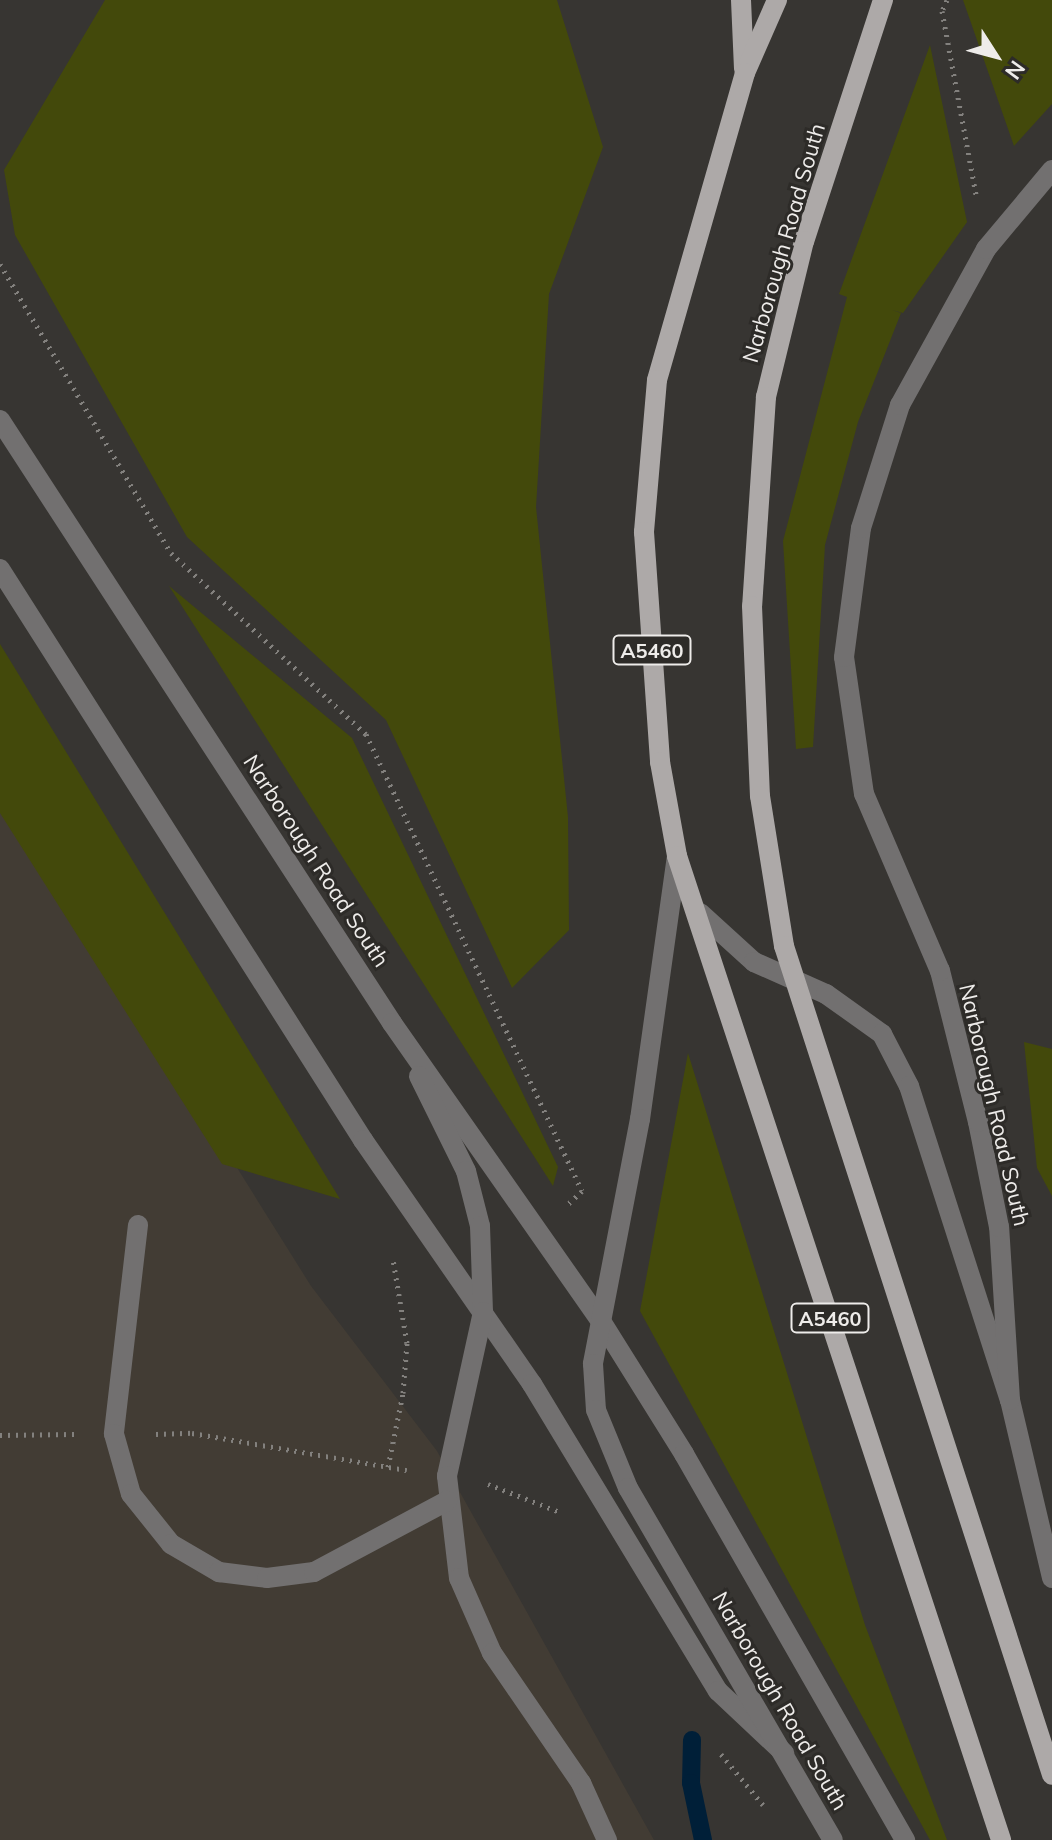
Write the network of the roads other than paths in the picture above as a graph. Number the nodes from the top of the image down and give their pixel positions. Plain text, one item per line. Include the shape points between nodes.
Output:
1 (741, 0) edge
2 (777, 0) edge
3 (883, 0) edge
4 (745, 73) junction
5 (1052, 170) edge
6 (0, 420) edge
7 (0, 569) edge
8 (677, 856) junction
9 (700, 913) junction
10 (796, 980) junction
11 (392, 1023) junction
12 (138, 1225) dead end
13 (483, 1312) junction
14 (601, 1321) junction
15 (1010, 1400) junction
16 (447, 1501) junction
17 (1052, 1578) edge
18 (784, 1753) junction
19 (1052, 1775) edge
20 (607, 1840) edge
21 (833, 1840) edge
22 (905, 1840) edge
23 (1001, 1840) edge

1 - 4 main road
2 - 4 main road, Narborough Road South / A5460
3 - 10 main road, Narborough Road South / A5460 via 804,241 776,348 756,495 752,606 760,796 784,946
4 - 8 main road, Narborough Road South / A5460 via 657,380 644,532 660,762
5 - 15 street, Narborough Road South via 986,249 900,405 875,470 849,593 844,657 864,794 940,971 978,1122 999,1227
6 - 11 street, Narborough Road South
7 - 13 street via 363,1140
8 - 9 main road, Narborough Road South / A5460
8 - 14 street, Narborough Road South via 640,1119
9 - 10 street, Narborough Road South via 754,962
9 - 23 main road, Narborough Road South / A5460
10 - 15 street, Narborough Road South via 826,994 882,1034 909,1086
10 - 19 main road, Narborough Road South / A5460
11 - 13 street via 466,1171 480,1226
11 - 14 street, Narborough Road South
12 - 16 street via 114,1434 131,1494 171,1544 219,1572 267,1578 314,1572
13 - 16 street via 447,1476
13 - 18 street via 718,1691
14 - 18 street, Narborough Road South via 593,1364 596,1410 628,1488
14 - 22 street, Narborough Road South via 684,1454
15 - 17 street, Narborough Road South
16 - 20 street via 459,1578 492,1653 581,1783
18 - 21 street, Narborough Road South

